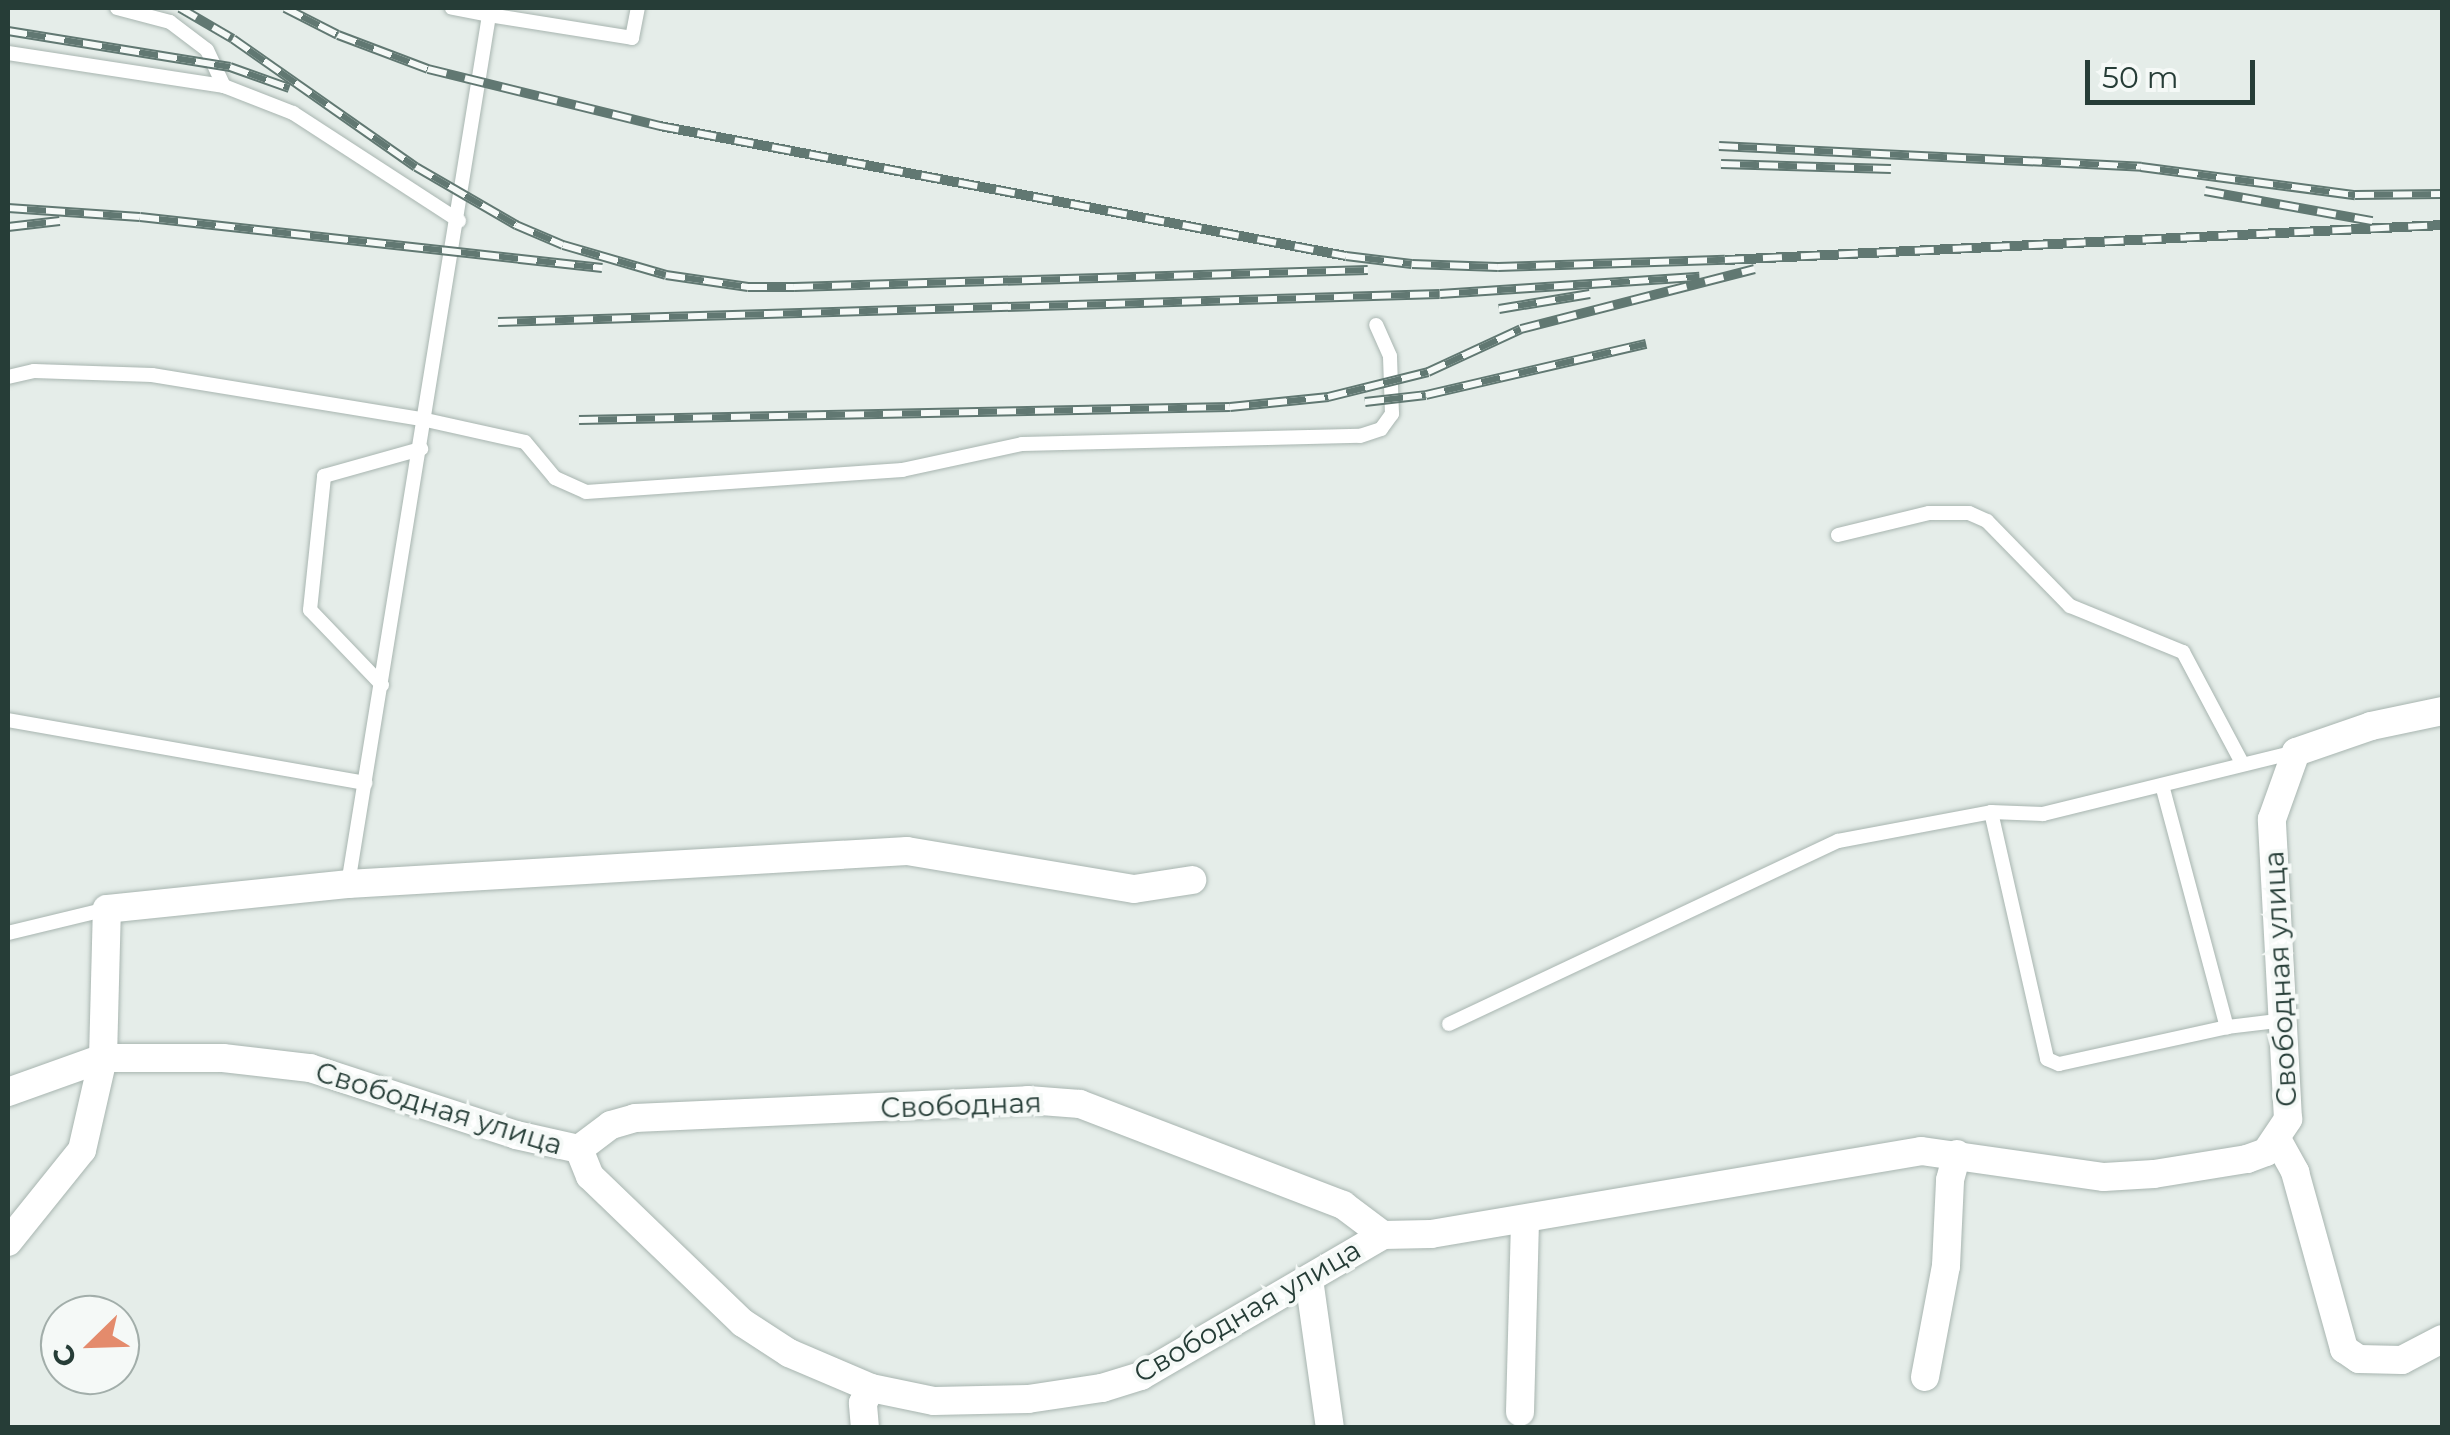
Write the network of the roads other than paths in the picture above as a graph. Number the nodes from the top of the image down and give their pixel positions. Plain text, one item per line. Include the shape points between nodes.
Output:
1 (117, 8) edge
2 (452, 8) edge
3 (638, 8) edge
4 (490, 15) junction
5 (8, 53) edge
6 (224, 86) junction
7 (458, 221) junction
8 (1376, 325) dead end
9 (8, 377) edge
10 (426, 420) junction
11 (421, 449) junction
12 (1838, 535) dead end
13 (382, 684) junction
14 (2442, 711) edge
15 (8, 720) edge
16 (2296, 752) junction
17 (2242, 763) junction
18 (366, 783) junction
19 (2162, 786) junction
20 (1991, 812) junction
21 (1192, 880) dead end
22 (348, 884) junction
23 (107, 909) junction
24 (8, 933) edge
25 (2285, 1020) junction
26 (1449, 1024) dead end
27 (2227, 1026) junction
28 (103, 1058) junction
29 (8, 1092) edge
30 (2277, 1140) junction
31 (578, 1149) junction
32 (1957, 1154) junction
33 (1525, 1219) junction
34 (1383, 1235) junction
35 (8, 1242) edge
36 (1309, 1279) junction
37 (2442, 1339) edge
38 (1925, 1377) dead end
39 (871, 1388) junction
40 (1520, 1412) dead end
41 (865, 1428) edge
42 (1330, 1428) edge

1 - 6 lane via 170,22 206,50
2 - 4 lane
3 - 4 lane via 632,38
4 - 7 lane
5 - 6 lane
6 - 7 lane via 292,113
7 - 10 lane
8 - 10 lane via 1390,356 1392,414 1380,429 1360,436 1022,444 902,470 586,492 554,478 526,442
9 - 10 lane via 34,371 152,375
10 - 11 lane
11 - 13 lane
11 - 13 lane via 324,476 310,610
12 - 17 lane via 1929,512 1969,513 1986,522 2070,606 2184,652
13 - 18 lane
14 - 16 street
15 - 18 lane
16 - 17 lane
16 - 25 street, Свободная улица via 2272,819
17 - 19 lane
18 - 22 lane
19 - 20 lane via 2043,814
19 - 27 lane
20 - 26 lane via 1838,842
20 - 27 lane via 2047,1059 2060,1064
21 - 22 street via 1134,889 907,851
22 - 23 street
23 - 24 lane
23 - 28 street
25 - 27 lane
25 - 30 street, Свободная улица via 2288,1119
28 - 29 street, Свободная улица
28 - 31 street, Свободная улица via 223,1058 310,1068
28 - 35 street via 82,1150
30 - 32 street, Свободная улица via 2247,1159 2104,1177
30 - 37 street via 2296,1172 2344,1349 2359,1359 2402,1360
31 - 34 street, Свободная via 611,1124 636,1118 1028,1100 1080,1104 1344,1206
31 - 39 street, Свободная улица via 590,1176 743,1323 789,1353
32 - 33 street, Свободная улица via 1921,1151 1816,1166
32 - 38 street via 1946,1266
33 - 34 street, Свободная улица
33 - 40 street
34 - 36 street, Свободная улица
36 - 39 street, Свободная улица via 1141,1376 1102,1388 1028,1400 934,1401
36 - 42 street
39 - 41 street via 863,1403

